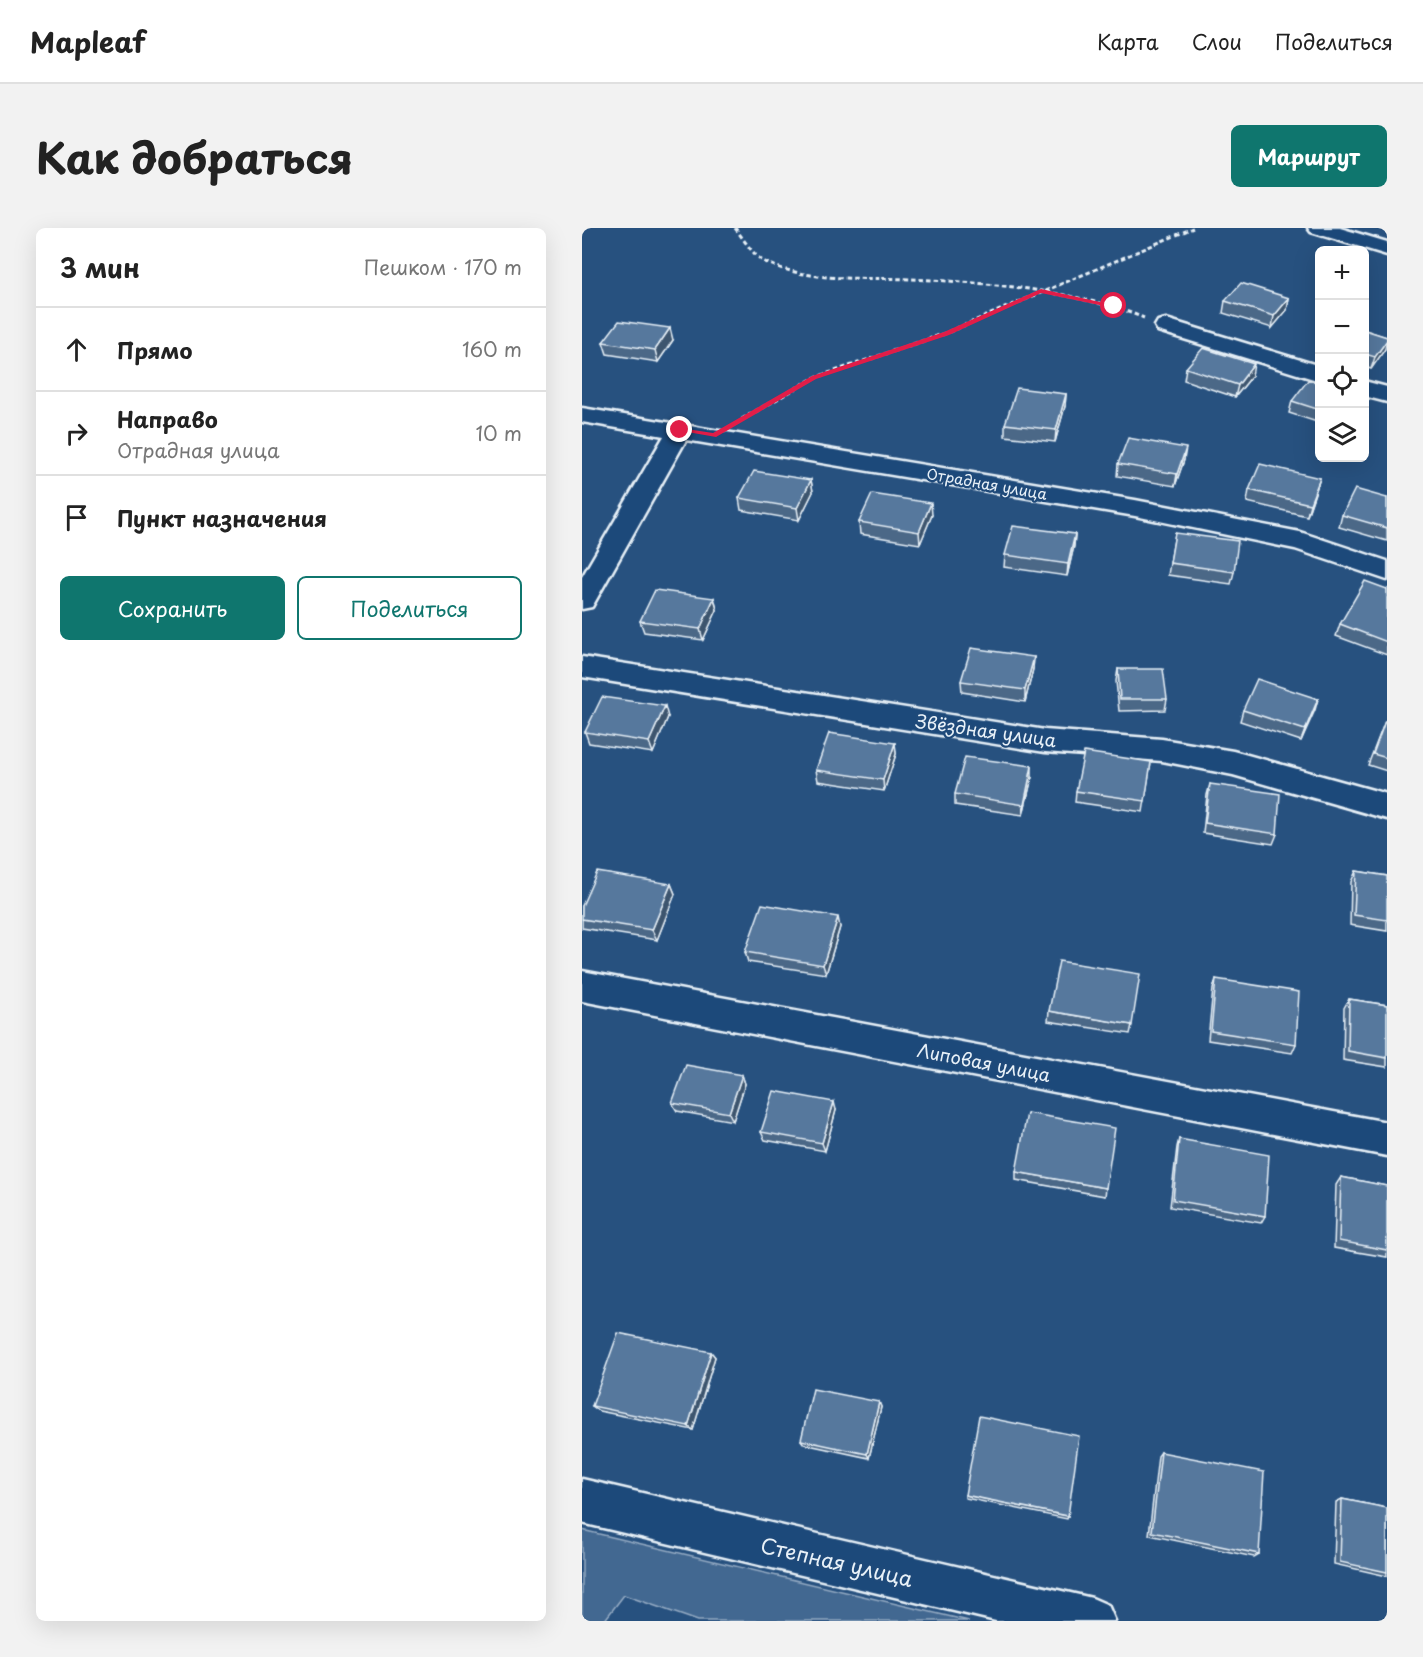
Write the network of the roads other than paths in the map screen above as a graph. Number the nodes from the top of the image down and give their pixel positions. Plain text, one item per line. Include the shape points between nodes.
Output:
1 (1317, 228) edge
2 (1387, 249) edge
3 (1166, 326) road end
4 (1315, 372) edge
5 (1369, 389) edge
6 (1387, 395) edge
7 (582, 415) edge
8 (680, 430) junction
9 (1387, 571) edge
10 (582, 600) edge
11 (582, 667) edge
12 (1387, 807) edge
13 (582, 986) edge
14 (1387, 1139) edge
15 (582, 1501) edge
16 (1092, 1621) edge

1 - 2 street
3 - 4 street
5 - 6 street
7 - 8 street, Отрадная улица
8 - 9 street, Отрадная улица via 1135,508 1289,539
8 - 10 street
11 - 12 street, Звёздная улица via 1045,741 1162,750 1233,763
13 - 14 street, Липовая улица
15 - 16 street, Степная улица

